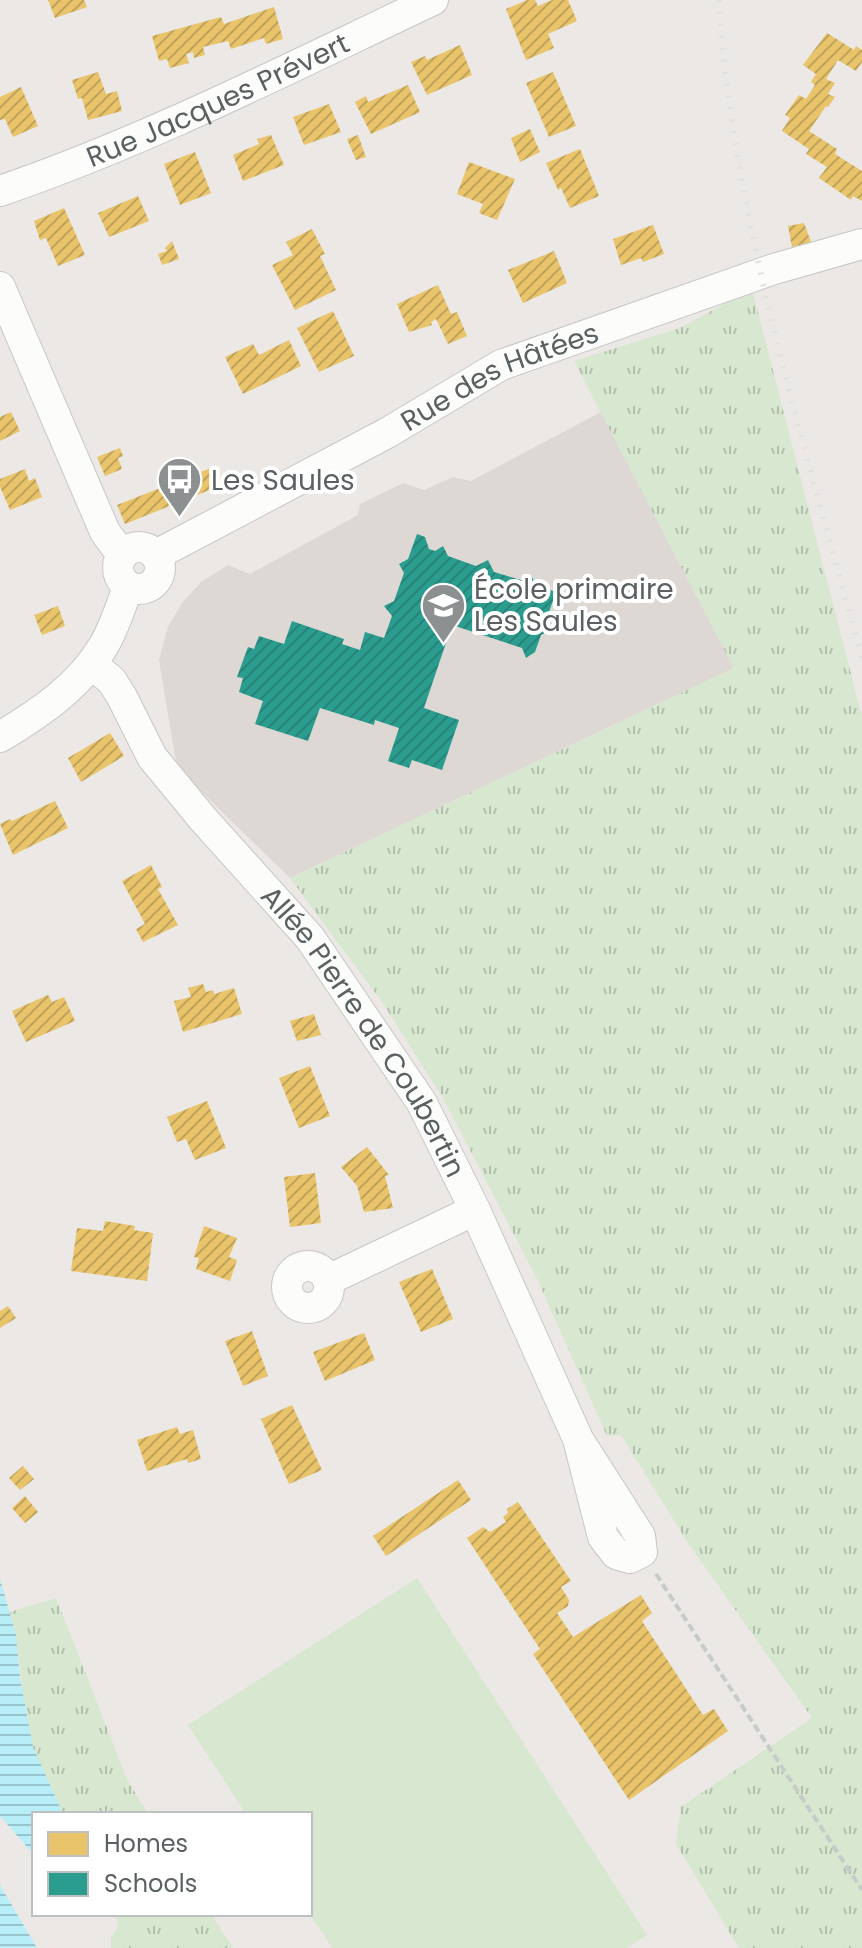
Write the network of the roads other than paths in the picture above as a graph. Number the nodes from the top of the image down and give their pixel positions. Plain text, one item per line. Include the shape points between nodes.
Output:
1 (433, 0) edge
2 (0, 191) edge
3 (862, 244) edge
4 (0, 287) edge
5 (122, 555) junction
6 (156, 555) junction
7 (128, 587) junction
8 (92, 664) junction
9 (0, 737) edge
10 (475, 1210) junction
11 (328, 1280) dead end
12 (642, 1552) road end

1 - 2 street, Rue Jacques Prévert via 216,103 63,170
3 - 6 street, Rue des Hâtées via 774,269 501,365 387,433
4 - 5 street via 105,532
5 - 6 street via 142,547
5 - 7 street via 118,573
6 - 7 street via 161,569 155,582 143,589
7 - 8 street
8 - 9 street via 48,706
8 - 10 street, Allée Pierre de Coubertin via 112,681 152,757 310,938 422,1103
10 - 11 street
10 - 12 street, Allée Pierre de Coubertin via 578,1439 640,1536

